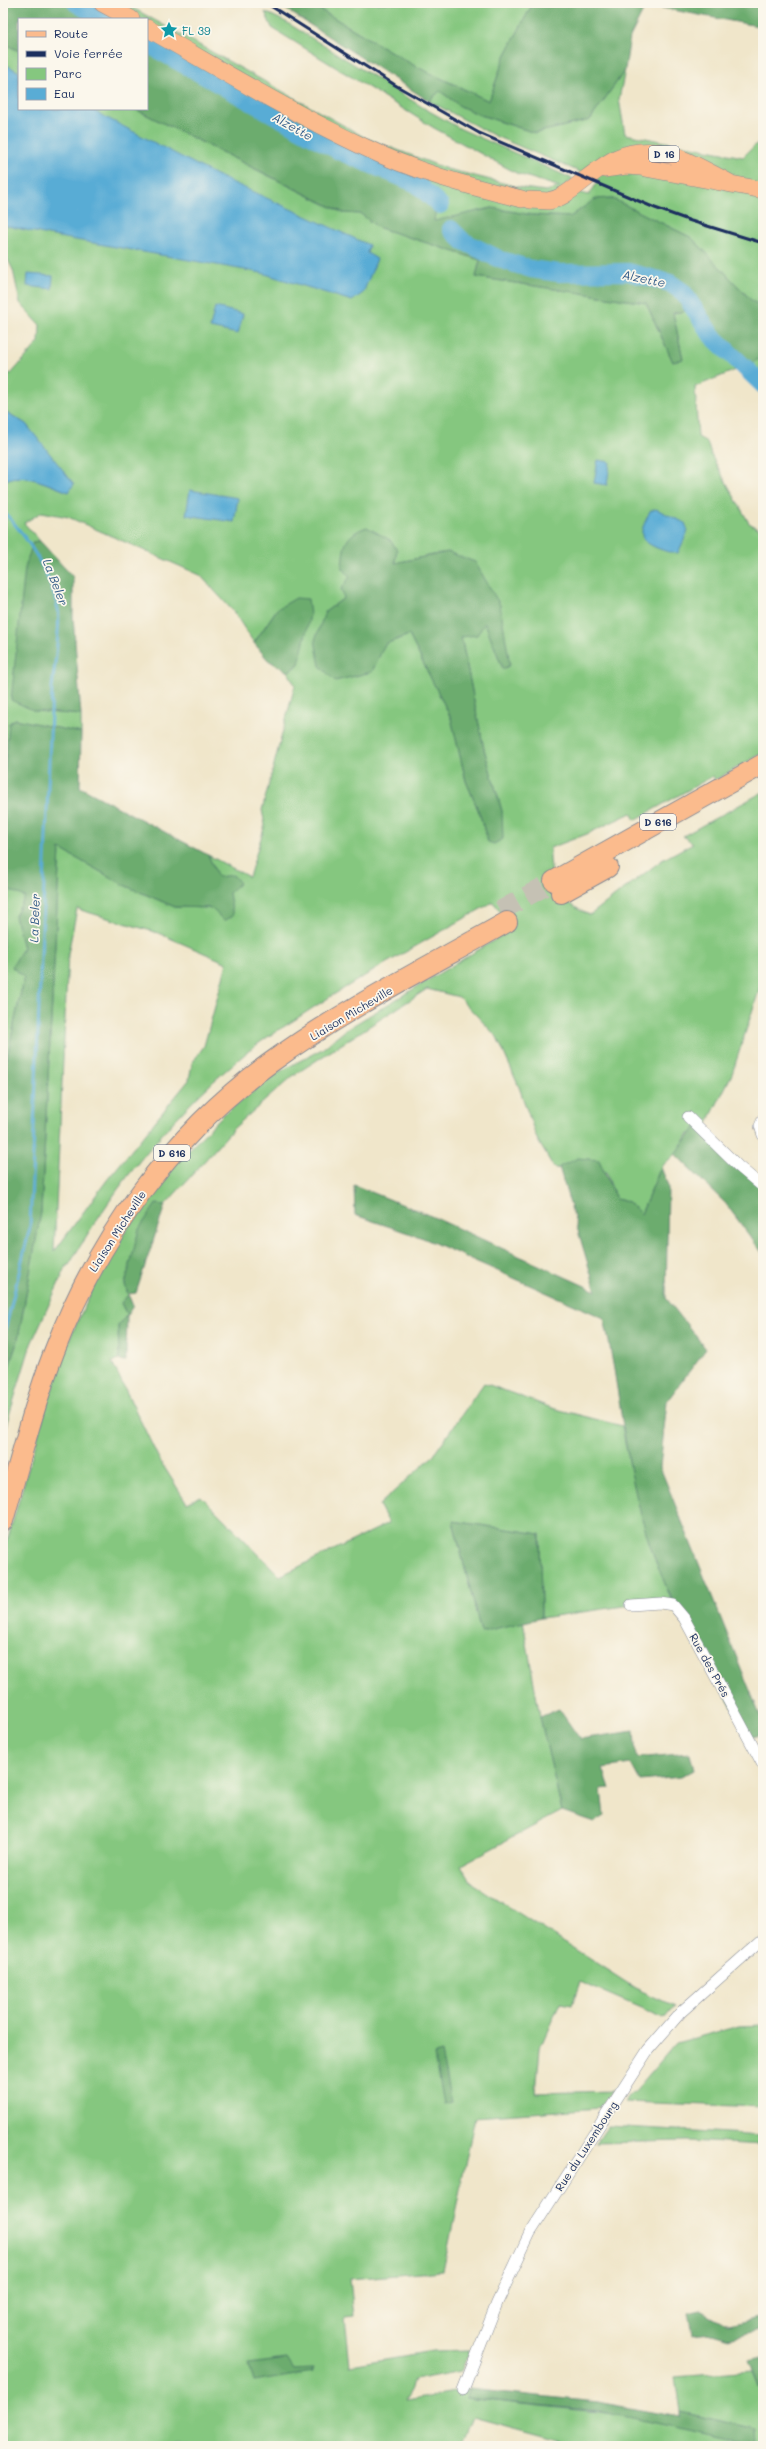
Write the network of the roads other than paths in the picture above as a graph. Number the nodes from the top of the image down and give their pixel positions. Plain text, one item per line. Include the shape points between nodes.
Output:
1 (102, 3) edge
2 (129, 18) edge
3 (148, 29) edge
4 (763, 190) edge
5 (763, 764) edge
6 (763, 780) edge
7 (688, 1117) dead end
8 (763, 1119) edge
9 (763, 1135) edge
10 (763, 1187) edge
11 (3, 1477) edge
12 (3, 1521) edge
13 (631, 1605) dead end
14 (763, 1765) edge
15 (763, 1938) edge
16 (463, 2390) dead end

1 - 2 main road
3 - 4 main road, D 16 via 362,147 441,178 526,199 549,201 566,195 610,160 624,154 658,152 682,160 730,183
5 - 6 highway, D 616 via 557,887
7 - 10 street
8 - 9 street via 760,1126
11 - 12 highway, Liaison Micheville / D 616 via 27,1392 59,1309 100,1230 125,1192 162,1146 210,1096 263,1052 335,1005 504,916 270,1063 218,1106 172,1154 131,1205 88,1276 54,1352
13 - 14 street, Rue des Prés via 673,1605 684,1618
15 - 16 street, Rue du Luxembourg via 681,2012 648,2050 530,2233 497,2303

